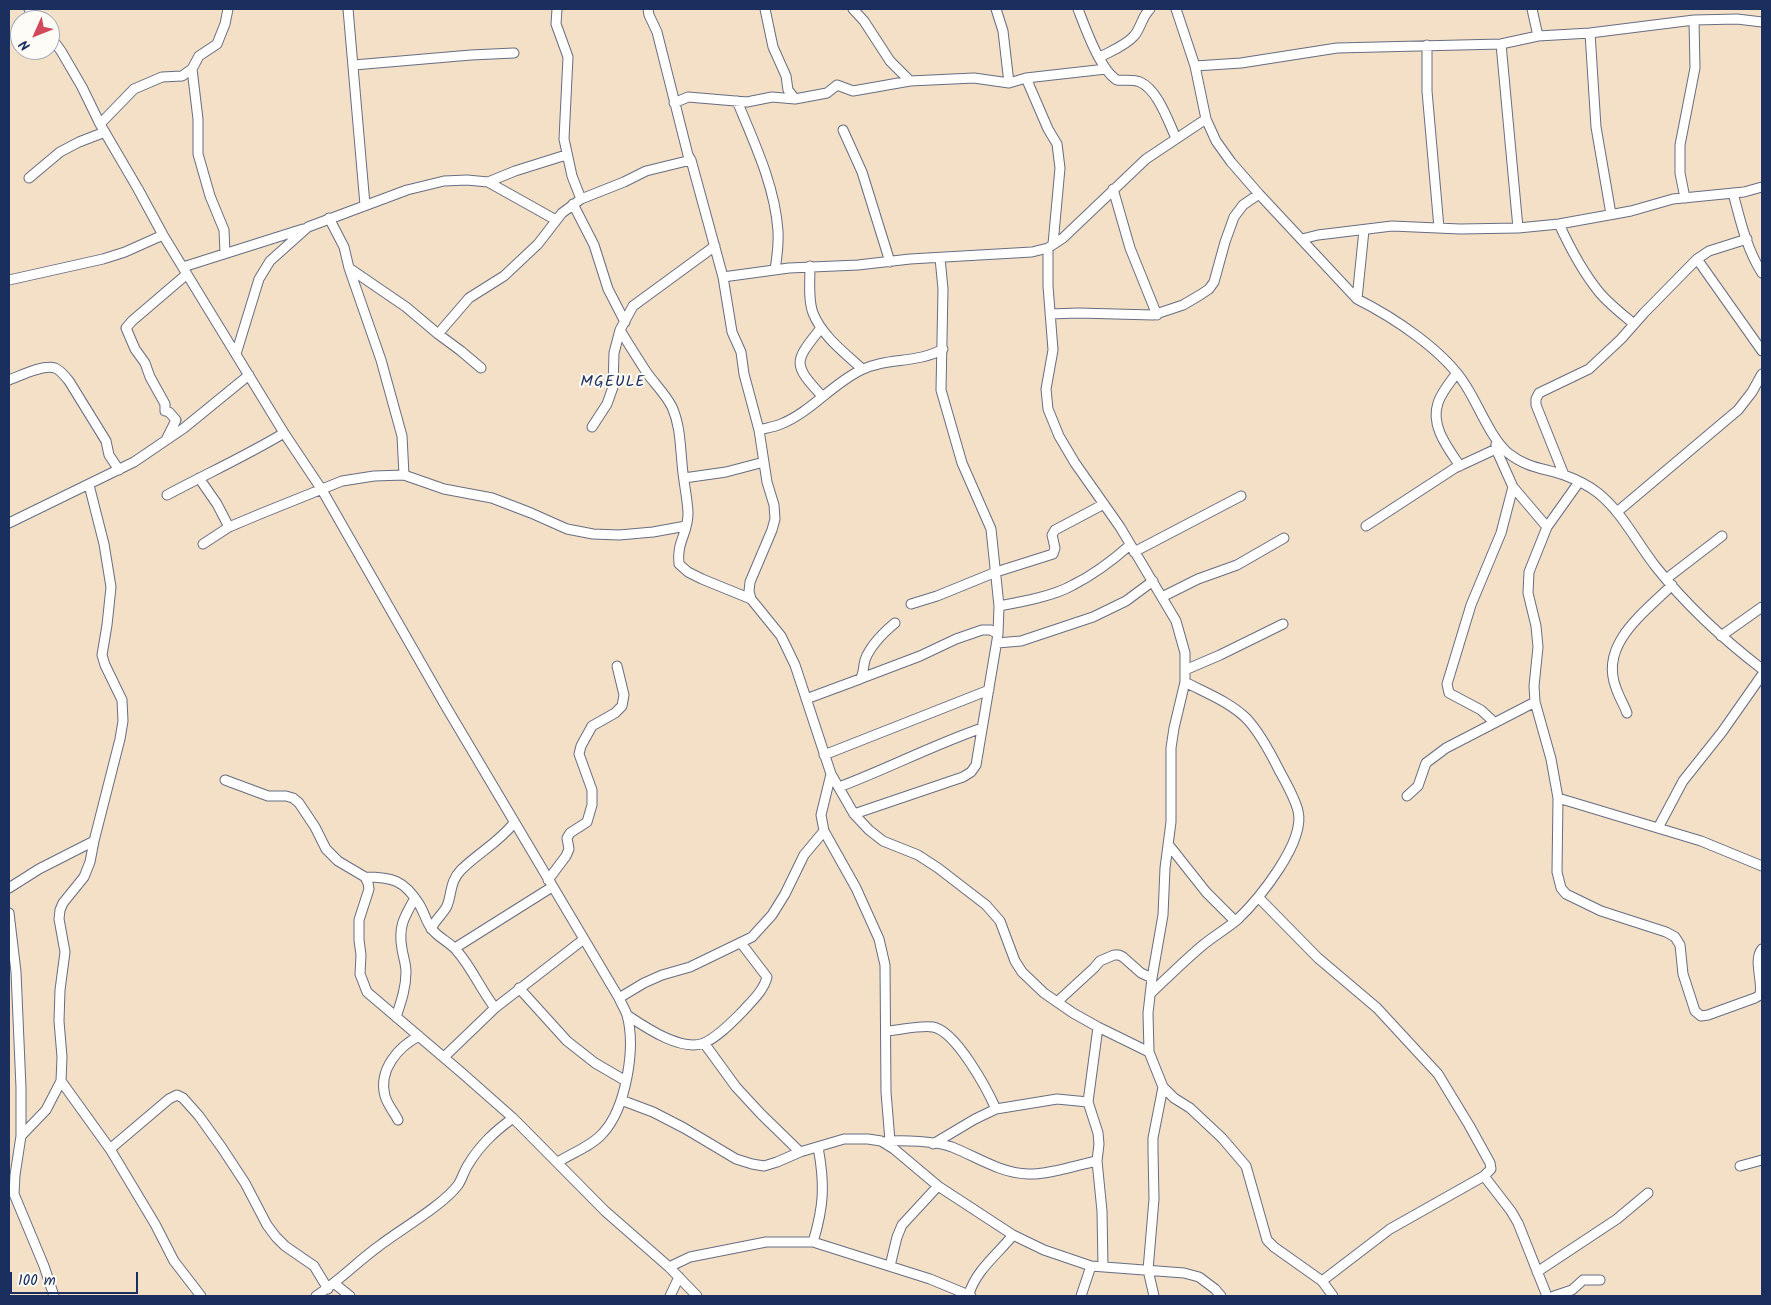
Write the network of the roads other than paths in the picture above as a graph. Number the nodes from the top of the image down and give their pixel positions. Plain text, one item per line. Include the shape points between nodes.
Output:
1 (228, 9) edge
2 (348, 9) edge
3 (557, 9) edge
4 (648, 9) edge
5 (765, 9) edge
6 (853, 9) edge
7 (996, 9) edge
8 (1078, 9) edge
9 (1150, 9) edge
10 (1176, 9) edge
11 (1532, 9) edge
12 (1706, 9) edge
13 (1694, 20) junction
14 (1704, 20) junction
15 (1762, 22) edge
16 (1590, 33) junction
17 (1538, 36) junction
18 (1501, 44) junction
19 (1427, 45) junction
20 (60, 50) edge
21 (514, 53) dead end
22 (1100, 57) junction
23 (354, 66) junction
24 (1195, 66) junction
25 (192, 69) junction
26 (1106, 69) junction
27 (1026, 78) junction
28 (910, 81) junction
29 (1008, 83) junction
30 (795, 99) junction
31 (737, 101) junction
32 (674, 103) junction
33 (1206, 119) junction
34 (100, 124) junction
35 (842, 130) dead end
36 (105, 132) junction
37 (1176, 138) junction
38 (566, 155) junction
39 (691, 160) junction
40 (29, 178) dead end
41 (488, 182) junction
42 (1762, 187) edge
43 (1113, 190) junction
44 (1733, 193) junction
45 (1259, 194) junction
46 (581, 198) junction
47 (1685, 198) junction
48 (573, 204) junction
49 (365, 205) junction
50 (1611, 214) junction
51 (329, 218) junction
52 (556, 220) junction
53 (1559, 224) junction
54 (308, 227) junction
55 (1439, 228) junction
56 (1518, 228) junction
57 (1364, 230) junction
58 (162, 235) junction
59 (1747, 238) junction
60 (1302, 239) junction
61 (715, 246) junction
62 (1050, 246) junction
63 (225, 253) junction
64 (940, 258) junction
65 (1697, 259) junction
66 (890, 262) junction
67 (810, 266) junction
68 (1761, 266) edge
69 (349, 268) junction
70 (775, 270) junction
71 (185, 271) junction
72 (723, 277) junction
73 (9, 280) edge
74 (1357, 299) junction
75 (1050, 314) junction
76 (1157, 315) junction
77 (625, 322) junction
78 (1634, 324) junction
79 (821, 328) junction
80 (620, 330) junction
81 (438, 334) junction
82 (943, 349) junction
83 (1762, 351) edge
84 (236, 354) junction
85 (481, 368) dead end
86 (862, 370) junction
87 (1457, 373) junction
88 (249, 374) junction
89 (1762, 374) edge
90 (9, 380) edge
91 (822, 396) junction
92 (592, 427) dead end
93 (759, 430) junction
94 (284, 433) junction
95 (1495, 436) junction
96 (166, 441) junction
97 (1496, 449) junction
98 (764, 462) junction
99 (1460, 466) junction
100 (119, 470) junction
101 (404, 475) junction
102 (1564, 475) junction
103 (199, 478) junction
104 (684, 478) junction
105 (1579, 482) junction
106 (89, 484) junction
107 (1512, 487) junction
108 (322, 490) junction
109 (167, 495) dead end
110 (1241, 496) dead end
111 (1104, 504) junction
112 (1617, 512) junction
113 (9, 523) edge
114 (686, 526) junction
115 (1366, 526) dead end
116 (229, 527) junction
117 (1547, 527) junction
118 (1722, 536) dead end
119 (1284, 538) dead end
120 (203, 544) dead end
121 (1132, 549) junction
122 (996, 572) junction
123 (1153, 581) junction
124 (1669, 582) junction
125 (1162, 597) junction
126 (751, 599) junction
127 (911, 604) dead end
128 (999, 606) junction
129 (1762, 607) edge
130 (895, 624) dead end
131 (1283, 624) dead end
132 (1721, 636) junction
133 (997, 639) junction
134 (617, 666) dead end
135 (1185, 670) junction
136 (1762, 670) edge
137 (1762, 675) edge
138 (862, 678) junction
139 (1185, 682) junction
140 (989, 690) junction
141 (806, 699) junction
142 (1536, 702) junction
143 (1627, 713) dead end
144 (1495, 723) junction
145 (982, 728) junction
146 (824, 755) junction
147 (831, 774) junction
148 (226, 780) dead end
149 (839, 787) junction
150 (1407, 796) dead end
151 (1558, 798) junction
152 (854, 814) junction
153 (514, 823) junction
154 (1658, 828) junction
155 (824, 831) junction
156 (94, 841) junction
157 (1168, 844) junction
158 (1762, 866) edge
159 (365, 877) junction
160 (550, 883) junction
161 (9, 888) edge
162 (415, 898) junction
163 (1259, 898) junction
164 (9, 913) edge
165 (1235, 921) junction
166 (431, 929) junction
167 (584, 939) junction
168 (741, 943) junction
169 (455, 948) junction
170 (1762, 949) edge
171 (1152, 978) junction
172 (519, 988) junction
173 (1150, 994) junction
174 (619, 998) junction
175 (1056, 1002) junction
176 (495, 1008) junction
177 (627, 1016) junction
178 (396, 1017) junction
179 (406, 1024) junction
180 (1098, 1028) junction
181 (887, 1031) junction
182 (419, 1036) junction
183 (704, 1043) junction
184 (402, 1046) junction
185 (1149, 1052) junction
186 (444, 1058) junction
187 (61, 1081) junction
188 (626, 1081) junction
189 (1163, 1087) junction
190 (621, 1100) junction
191 (1088, 1102) junction
192 (996, 1109) junction
193 (512, 1118) junction
194 (398, 1120) dead end
195 (21, 1136) junction
196 (886, 1141) junction
197 (933, 1144) junction
198 (818, 1146) junction
199 (110, 1149) junction
200 (800, 1152) junction
201 (1762, 1160) edge
202 (1096, 1161) junction
203 (558, 1162) junction
204 (1740, 1166) dead end
205 (1484, 1176) junction
206 (938, 1186) junction
207 (1648, 1193) dead end
208 (11, 1195) edge
209 (1013, 1235) junction
210 (813, 1242) junction
211 (890, 1266) junction
212 (1091, 1266) junction
213 (669, 1267) junction
214 (1103, 1267) junction
215 (1148, 1270) junction
216 (1537, 1272) junction
217 (679, 1277) junction
218 (1600, 1280) dead end
219 (1322, 1281) junction
220 (331, 1286) junction
221 (970, 1295) edge
222 (53, 1296) edge
223 (201, 1296) edge
224 (316, 1296) edge
225 (350, 1296) edge
226 (670, 1296) edge
227 (697, 1296) edge
228 (1081, 1296) edge
229 (1154, 1296) edge
230 (1221, 1296) edge
231 (1334, 1296) edge
232 (1547, 1296) edge
233 (1554, 1296) edge

1 - 25 street via 217,44 199,56
2 - 23 street
3 - 38 street via 556,24 568,57
4 - 32 street via 657,32
5 - 30 street via 773,48 786,76 788,90
6 - 28 street via 890,61
7 - 29 street
8 - 22 street
9 - 22 street via 1134,36
10 - 24 street
11 - 17 street
12 - 14 street
13 - 14 street
13 - 16 street
13 - 47 street via 1695,68 1680,146 1680,173
14 - 15 street
16 - 17 street
16 - 50 street via 1596,127
17 - 18 street
18 - 19 street
18 - 56 street
19 - 24 street via 1337,48 1240,63
19 - 55 street via 1427,92
20 - 34 street
21 - 23 street
22 - 26 street
23 - 49 street
24 - 33 street
25 - 34 street via 182,76 162,78 134,89
25 - 63 street via 198,154 224,230
26 - 27 street
26 - 37 street via 1117,80 1140,82 1150,91 1164,111
27 - 29 street
27 - 62 street via 1057,144 1060,168
28 - 29 street via 974,78
28 - 30 street via 853,91 837,85 827,93
30 - 31 street via 772,97
31 - 32 street via 688,97
31 - 70 street via 773,200 778,231
32 - 39 street
33 - 37 street
33 - 45 street via 1216,141
34 - 36 street
35 - 66 street via 862,172
36 - 40 street via 60,152
36 - 58 street
37 - 43 street via 1146,159
38 - 41 street
38 - 46 street
39 - 46 street via 646,171
39 - 61 street
41 - 49 street via 444,181
41 - 52 street
42 - 44 street
43 - 62 street via 1063,238
43 - 76 street via 1130,248
44 - 47 street
44 - 59 street
45 - 60 street
45 - 76 street via 1243,205 1234,217 1209,289 1183,305
46 - 48 street
47 - 50 street
48 - 52 street
48 - 77 street via 594,245 608,289
49 - 51 street
50 - 53 street
51 - 54 street
51 - 69 street via 344,247
52 - 81 street via 538,244 504,276 469,298
53 - 56 street
53 - 78 street via 1588,278
54 - 63 street
54 - 84 street via 270,261 258,279
55 - 56 street
55 - 57 street via 1392,226
57 - 60 street
57 - 74 street
58 - 71 street
58 - 73 street via 103,259
59 - 65 street via 1709,251
59 - 68 street
60 - 74 street
61 - 72 street
61 - 77 street via 633,306
62 - 64 street via 1032,252
62 - 75 street
63 - 71 street
64 - 66 street
64 - 82 street
65 - 78 street
65 - 83 street
66 - 67 street
67 - 70 street
67 - 79 street via 813,312
69 - 81 street via 406,306
69 - 101 street via 382,360 402,436
70 - 72 street
71 - 84 street
71 - 96 street via 126,328 165,404 165,411 176,420
72 - 93 street via 732,332 741,352
74 - 87 street via 1377,308 1430,347
75 - 76 street
75 - 111 street via 1053,350 1046,389 1048,409 1059,436
77 - 80 street
78 - 102 street via 1589,369 1551,386 1539,393 1536,399
79 - 86 street
79 - 91 street via 799,360 809,383
80 - 92 street via 608,404
80 - 104 street via 674,411
81 - 85 street
82 - 86 street via 932,356 886,362
82 - 122 street via 941,390 944,404 962,463 991,529
84 - 88 street
86 - 91 street
87 - 95 street
87 - 99 street via 1438,403 1436,416 1439,430
88 - 94 street
88 - 96 street
89 - 112 street via 1738,410
90 - 100 street via 48,367 56,368 81,400
91 - 93 street via 781,424
93 - 98 street
94 - 103 street
94 - 108 street
95 - 97 street
95 - 102 street via 1507,452 1518,459 1539,469
96 - 100 street
97 - 99 street
97 - 107 street
98 - 104 street
98 - 126 street via 775,519 750,582
99 - 115 street
100 - 106 street
101 - 108 street via 342,481
101 - 114 street via 444,489 492,498 567,529 593,534 619,535
102 - 105 street
103 - 109 street
103 - 116 street
104 - 114 street
105 - 112 street via 1598,493
105 - 117 street
106 - 113 street
106 - 156 street via 111,588 102,655 122,700 123,720
107 - 117 street
107 - 144 street via 1501,533 1471,605 1447,684 1449,693 1481,710
108 - 116 street
108 - 153 street
110 - 121 street
111 - 121 street
111 - 122 street via 1054,530 1052,554
112 - 124 street
114 - 126 street via 678,549 680,564 702,580
116 - 120 street
117 - 142 street via 1529,572 1528,593 1538,647 1534,686
118 - 124 street
119 - 125 street via 1237,564
121 - 123 street
121 - 128 street via 1073,586
122 - 127 street
122 - 128 street
123 - 125 street
123 - 133 street via 1126,601 1093,617 1021,642
124 - 132 street
124 - 143 street via 1623,636 1613,655 1615,688
125 - 135 street via 1176,621 1185,653
126 - 141 street via 781,636
128 - 133 street
129 - 132 street
130 - 138 street via 869,652
131 - 135 street
132 - 136 street
133 - 138 street via 991,630 982,630
133 - 140 street
134 - 160 street via 624,695 622,706 592,726 581,746 580,754 592,790 587,822 570,833 567,838 569,849
135 - 139 street
137 - 154 street via 1683,781
138 - 141 street
139 - 157 street via 1171,748
139 - 163 street via 1228,704 1247,719 1268,748 1299,811 1294,840
140 - 145 street
140 - 146 street
141 - 146 street
142 - 144 street
142 - 151 street
144 - 150 street via 1446,748 1426,763 1418,786
145 - 149 street
145 - 152 street via 976,764 971,772
146 - 147 street
147 - 149 street
147 - 155 street via 821,815
148 - 159 street via 268,796 293,798 316,828 326,849 338,861
149 - 152 street
151 - 154 street
151 - 170 street via 1556,859 1561,888 1566,894 1601,911 1666,932 1675,938 1680,946 1690,998 1698,1014 1708,1015 1760,994 1759,959
152 - 175 street via 883,841 918,855 986,905 1000,920 1022,972
153 - 160 street
153 - 166 street via 460,871 451,885 446,908
154 - 158 street via 1701,841
155 - 168 street via 804,855 772,915 752,937
155 - 181 street via 856,888 879,939 885,965
156 - 161 street
156 - 187 street via 84,877 60,910 65,952 59,1020
157 - 165 street via 1206,892
157 - 171 street via 1164,915
159 - 162 street via 398,881
159 - 178 street via 368,889 359,920 360,974 367,992
160 - 167 street
160 - 169 street
162 - 166 street
162 - 178 street via 400,930 406,970
163 - 165 street
163 - 205 street via 1318,958 1377,1008 1438,1074 1488,1158 1491,1169
164 - 195 street via 16,972
165 - 173 street via 1203,945
166 - 169 street
167 - 172 street
167 - 174 street
168 - 174 street via 690,967 644,983
168 - 183 street via 767,977 765,984 728,1026
169 - 176 street
171 - 173 street
171 - 175 street via 1119,955 1114,955 1100,961
172 - 176 street
172 - 188 street via 567,1041
173 - 185 street
174 - 177 street
175 - 180 street
176 - 186 street
177 - 183 street via 676,1041
177 - 188 street via 630,1041
178 - 179 street
179 - 182 street
179 - 184 street
180 - 185 street
180 - 191 street
181 - 192 street via 934,1027 944,1031 972,1065
181 - 196 street
182 - 184 street
182 - 186 street
183 - 200 street via 736,1087
184 - 194 street via 383,1078 385,1096
185 - 189 street
186 - 193 street
187 - 195 street via 46,1110
187 - 199 street
188 - 190 street
189 - 215 street via 1153,1138
189 - 219 street via 1222,1138 1246,1166 1269,1242
190 - 200 street via 654,1112 752,1164 764,1166
190 - 203 street via 604,1132
191 - 192 street via 1057,1099
191 - 202 street via 1098,1133
192 - 197 street
193 - 203 street
193 - 220 street via 480,1146 458,1185 446,1198 377,1247
195 - 208 street
196 - 197 street
196 - 198 street via 854,1138
196 - 206 street
197 - 202 street via 951,1147 990,1165 1028,1174
198 - 200 street
198 - 210 street via 824,1195
199 - 220 street via 169,1099 177,1095 183,1098 245,1182 276,1237 314,1266
199 - 223 street via 174,1261
201 - 204 street
202 - 214 street via 1102,1211
203 - 213 street via 605,1211
205 - 216 street via 1518,1223
205 - 219 street via 1390,1229
206 - 209 street
206 - 211 street via 902,1225
207 - 216 street via 1617,1219
208 - 222 street via 44,1266
209 - 212 street
209 - 221 street via 978,1274
210 - 211 street
210 - 213 street via 766,1242 690,1257
211 - 221 street
212 - 214 street
212 - 228 street
213 - 217 street
214 - 215 street
215 - 229 street
215 - 230 street via 1199,1277
216 - 232 street
217 - 226 street
217 - 227 street
218 - 233 street via 1583,1280 1572,1290
219 - 231 street
220 - 224 street
220 - 225 street

